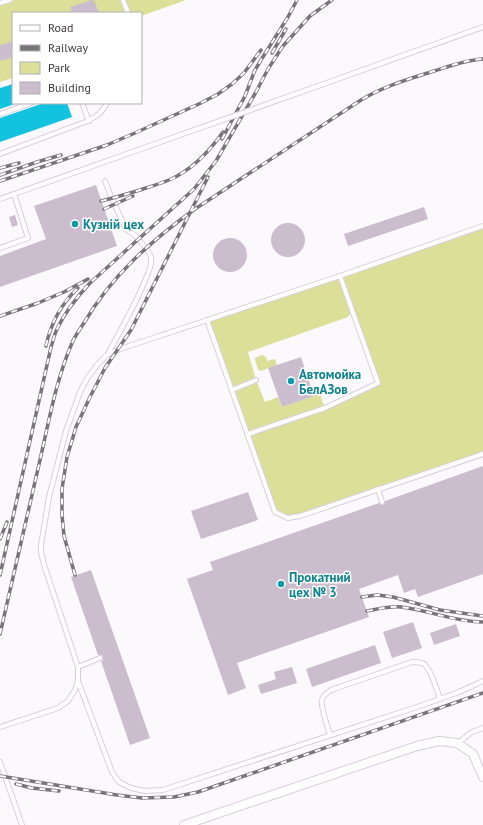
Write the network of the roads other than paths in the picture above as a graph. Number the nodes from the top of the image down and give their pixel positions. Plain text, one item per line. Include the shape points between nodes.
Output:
1 (10, 0) edge
2 (123, 0) edge
3 (0, 3) edge
4 (128, 12) edge
5 (483, 27) edge
6 (28, 104) edge
7 (82, 104) edge
8 (106, 104) edge
9 (0, 114) edge
10 (89, 121) junction
11 (0, 154) edge
12 (105, 181) dead end
13 (14, 194) junction
14 (0, 199) edge
15 (483, 226) edge
16 (0, 248) edge
17 (340, 276) junction
18 (207, 320) junction
19 (108, 354) junction
20 (256, 380) dead end
21 (232, 390) junction
22 (248, 434) junction
23 (483, 454) edge
24 (378, 489) junction
25 (382, 502) dead end
26 (100, 658) dead end
27 (78, 667) junction
28 (78, 681) junction
29 (483, 681) edge
30 (440, 699) junction
31 (0, 727) edge
32 (483, 728) edge
33 (330, 735) junction
34 (457, 743) junction
35 (0, 762) edge
36 (483, 777) edge
37 (22, 825) edge
38 (184, 825) edge

1 - 3 lane
2 - 4 lane
5 - 13 lane, bridge
6 - 9 lane
7 - 10 lane
8 - 10 lane via 96,117
10 - 11 lane
12 - 19 lane via 126,229 136,236 151,257 148,274
13 - 14 lane
13 - 16 lane via 28,238
15 - 17 lane
17 - 18 lane
17 - 22 lane via 378,383 325,408
18 - 19 lane
18 - 21 lane
19 - 27 lane via 88,376 80,392 66,431 41,539 44,565
20 - 21 lane
21 - 22 lane
22 - 24 lane via 275,512 288,518
23 - 24 lane
24 - 25 lane
26 - 27 lane
27 - 28 lane
28 - 31 lane via 68,701 58,708
28 - 33 lane via 112,772 119,782 131,788 145,791 163,790
29 - 30 lane
30 - 33 lane
30 - 33 lane via 426,665 412,662 325,694 321,700
32 - 34 lane via 472,732
34 - 36 street via 473,754
34 - 38 street via 439,741 417,746
35 - 37 lane

